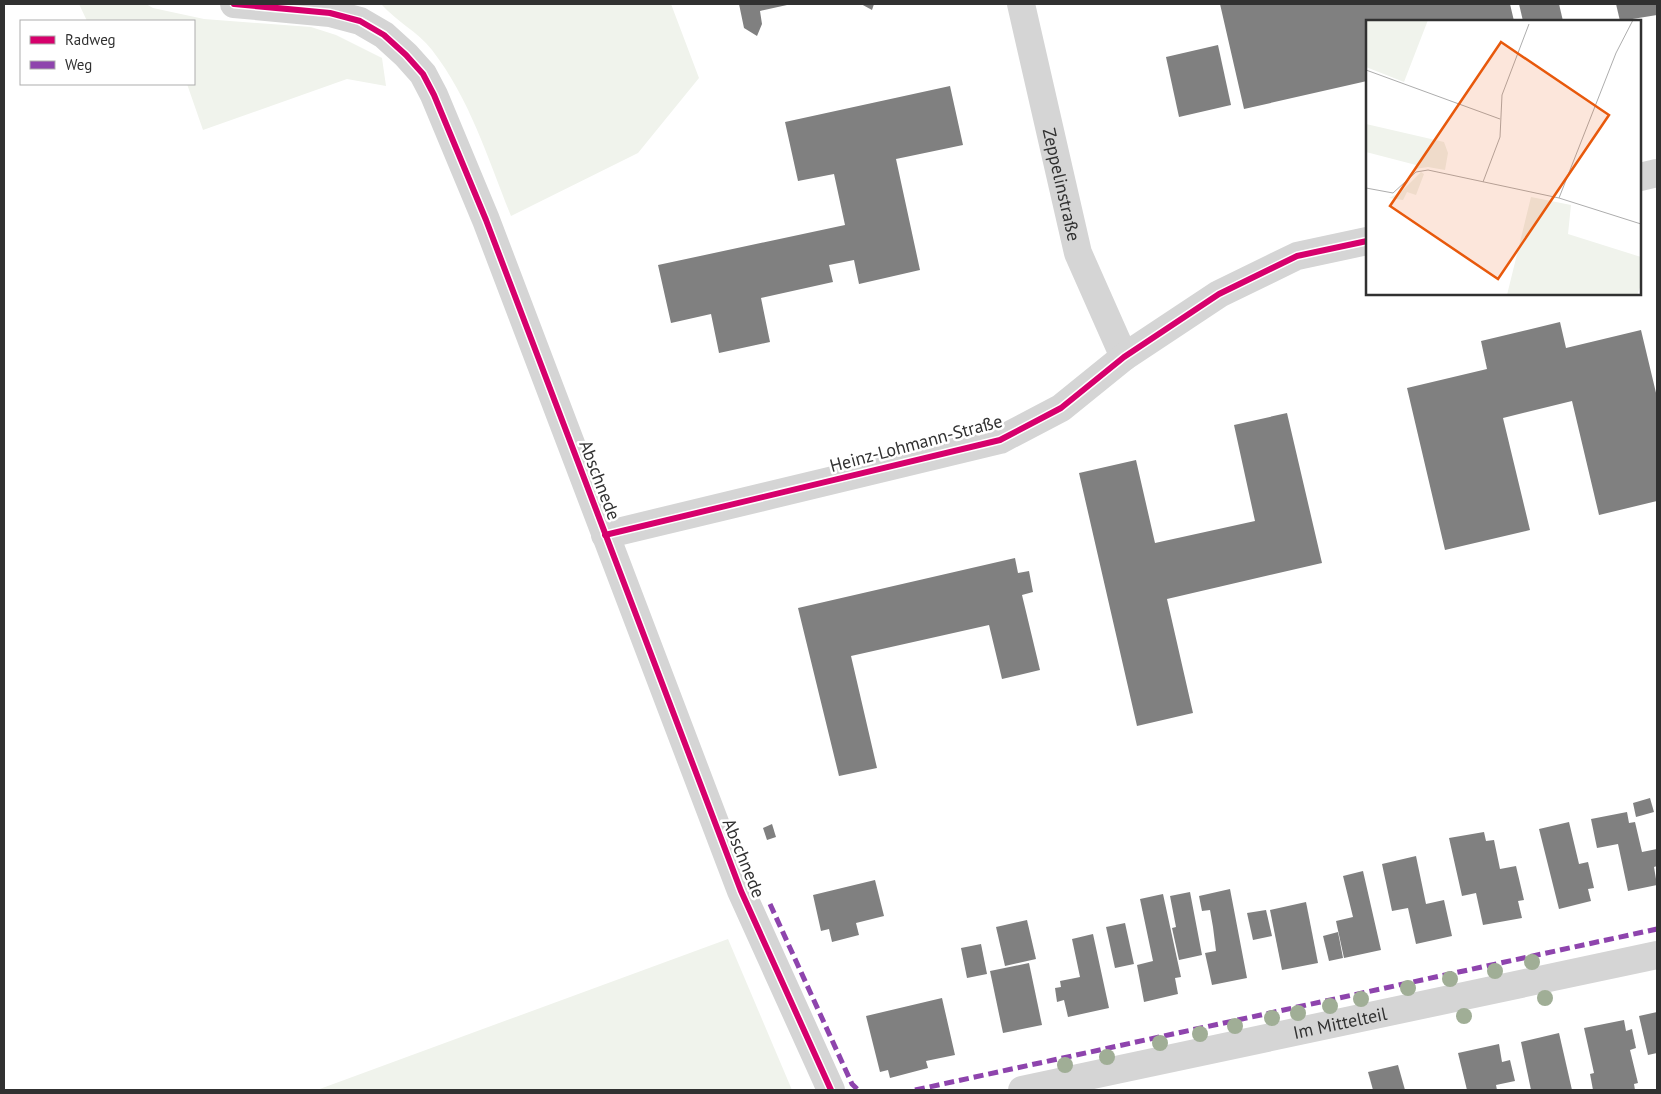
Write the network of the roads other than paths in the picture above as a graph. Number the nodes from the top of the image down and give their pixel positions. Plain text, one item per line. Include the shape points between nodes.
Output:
1 (234, 4) edge
2 (1021, 4) edge
3 (1657, 173) edge
4 (1641, 177) edge
5 (1366, 241) edge
6 (1124, 357) junction
7 (605, 535) junction
8 (1657, 955) edge
9 (831, 1090) edge
10 (1022, 1090) edge

1 - 7 street, Abschnede via 330,13 360,21 384,36 423,74 476,192
2 - 6 street, Zeppelinstraße via 1078,253
3 - 4 street
5 - 6 street, Heinz-Lohmann-Straße via 1297,256 1219,294
6 - 7 street, Heinz-Lohmann-Straße via 1061,408 1000,440
7 - 9 street, Abschnede via 741,891
8 - 10 street, Im Mittelteil

